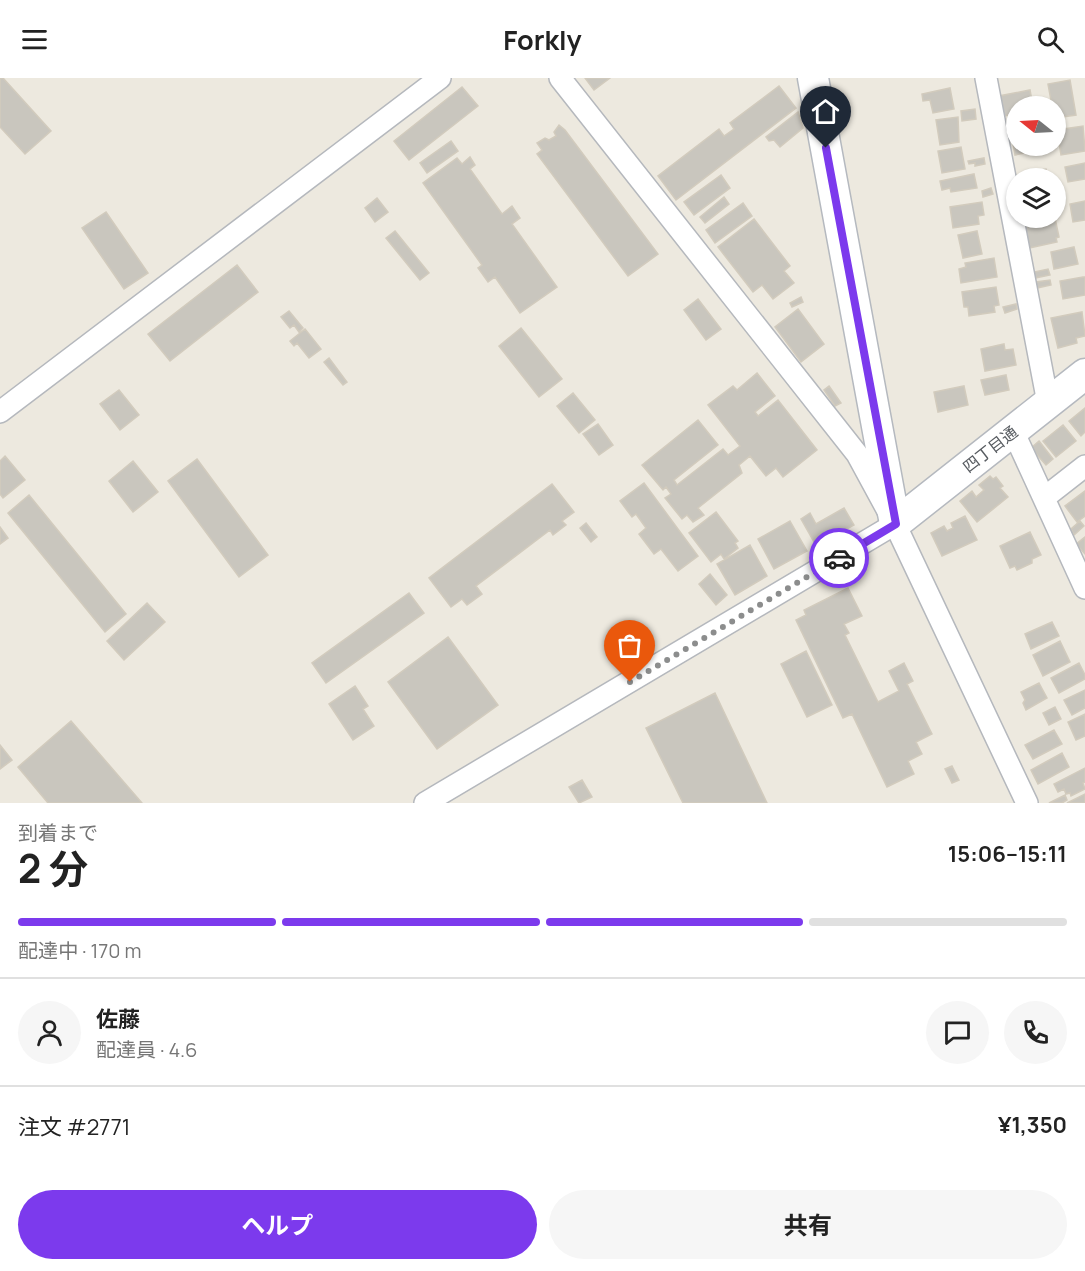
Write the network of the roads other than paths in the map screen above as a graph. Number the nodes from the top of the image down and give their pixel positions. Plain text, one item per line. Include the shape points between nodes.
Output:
1 (440, 78) edge
2 (560, 78) edge
3 (813, 78) edge
4 (986, 78) edge
5 (1085, 374) edge
6 (1048, 403) junction
7 (0, 412) edge
8 (1013, 431) junction
9 (1085, 466) edge
10 (1044, 498) junction
11 (896, 524) junction
12 (1085, 588) edge
13 (425, 803) edge
14 (1027, 803) edge

1 - 7 street
2 - 11 street via 857,454
3 - 11 street
4 - 6 street
5 - 6 street, 四丁目通
6 - 8 street, 四丁目通
8 - 10 street
8 - 11 street, 四丁目通
9 - 10 street
10 - 12 street
11 - 13 street
11 - 14 street

